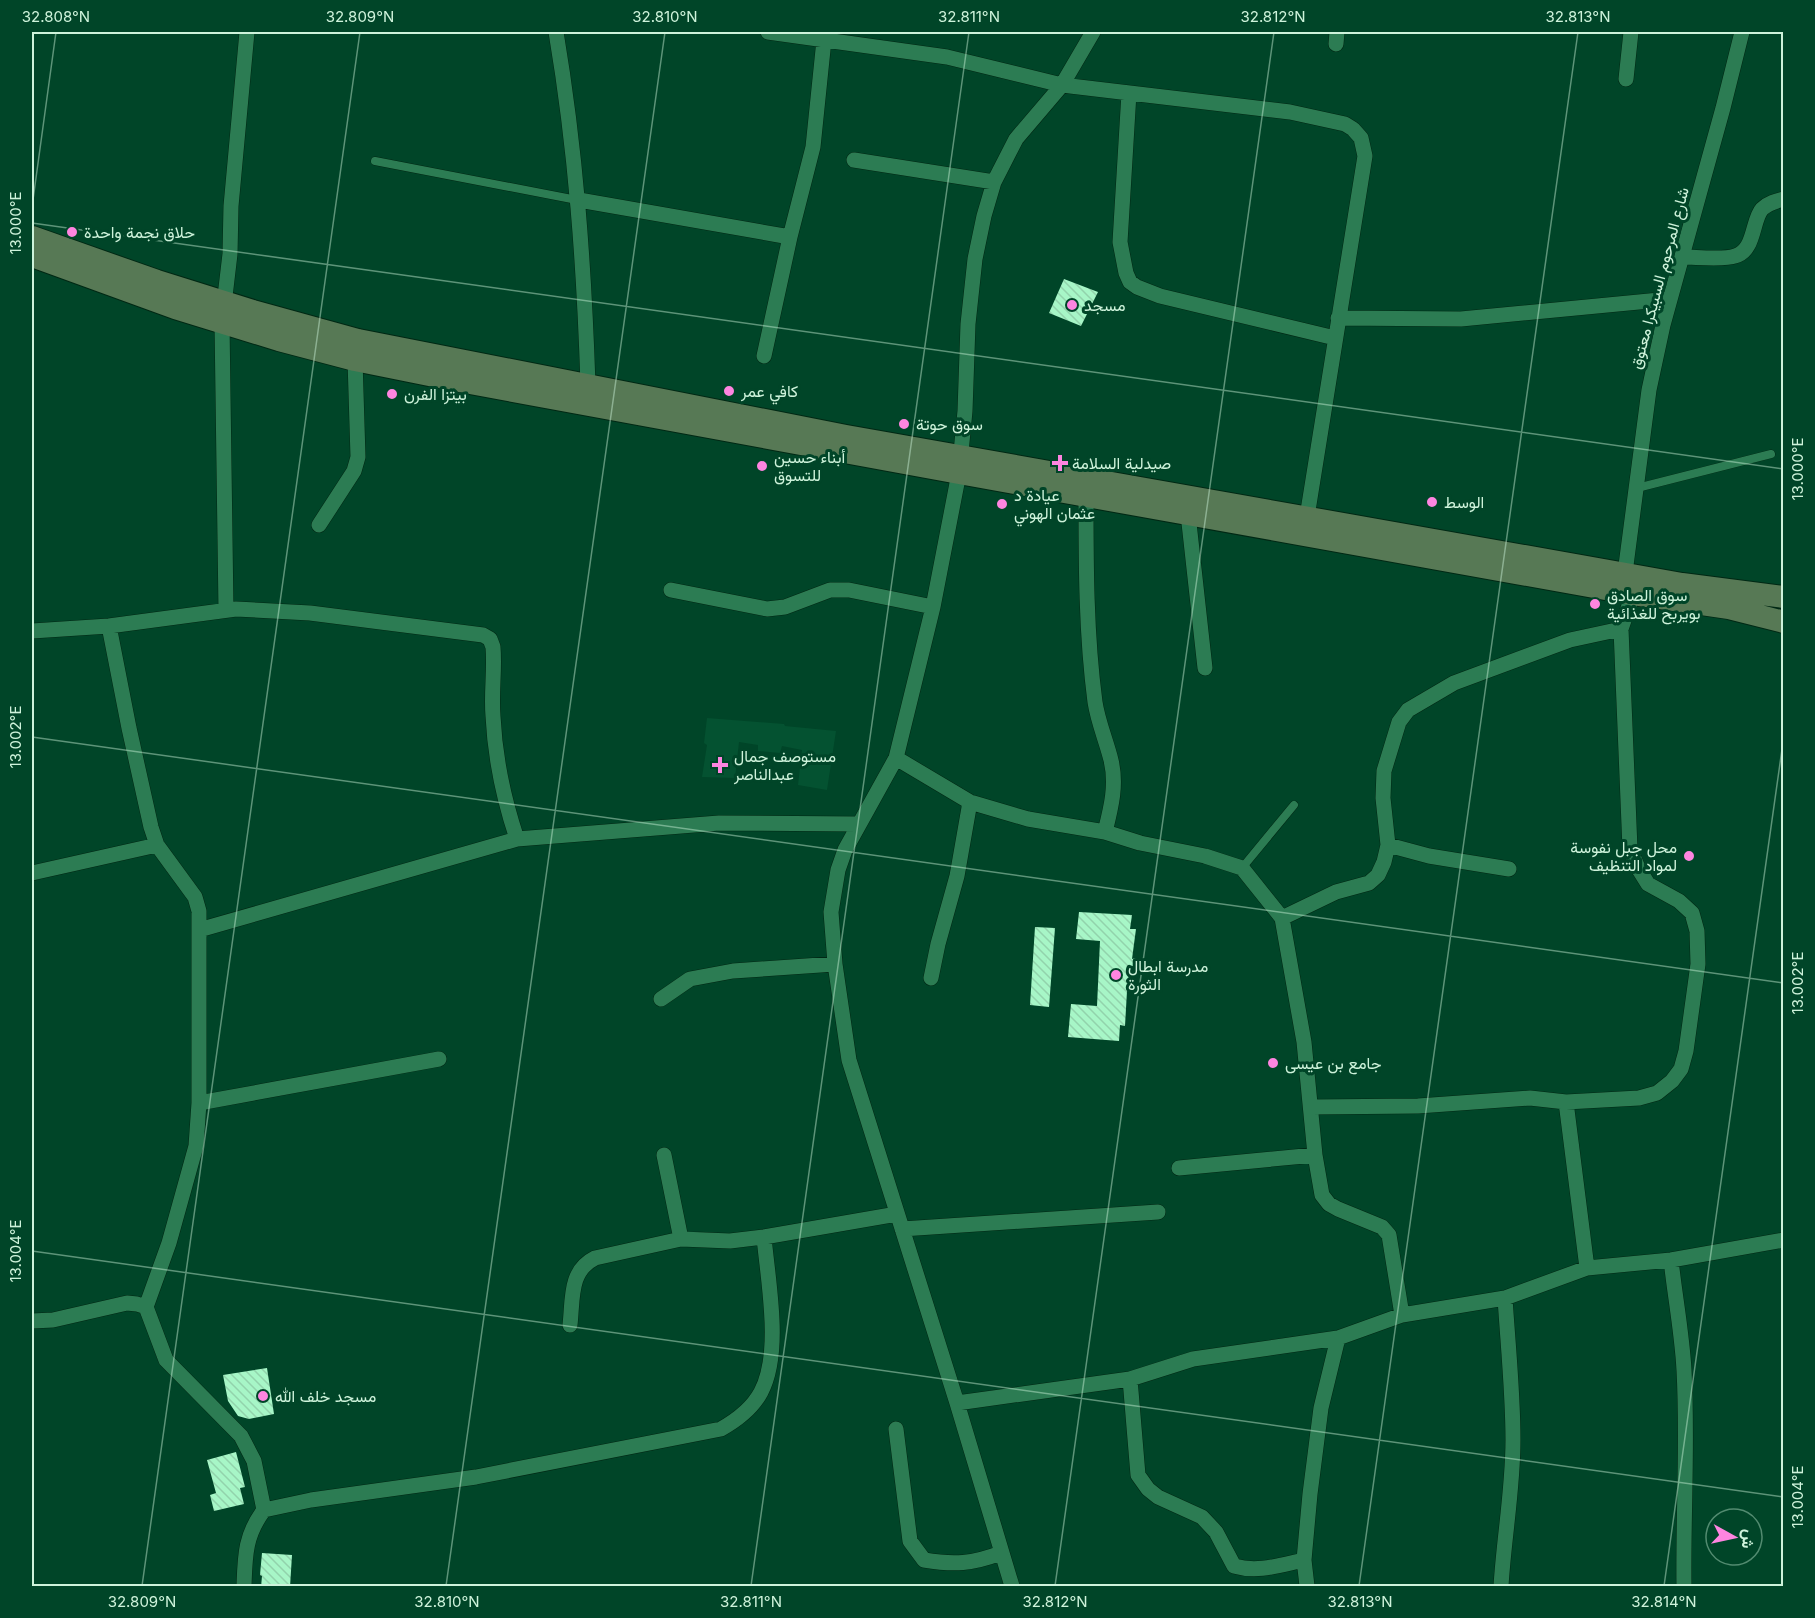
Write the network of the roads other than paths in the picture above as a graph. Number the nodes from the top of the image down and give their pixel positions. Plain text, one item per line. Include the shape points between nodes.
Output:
1 (247, 32) edge
2 (556, 32) edge
3 (776, 32) edge
4 (1093, 32) edge
5 (1630, 32) edge
6 (1742, 32) edge
7 (824, 40) junction
8 (1626, 79) dead end
9 (1062, 85) junction
10 (1129, 93) junction
11 (854, 160) dead end
12 (375, 161) dead end
13 (994, 183) junction
14 (1784, 199) edge
15 (579, 200) junction
16 (32, 237) edge
17 (790, 237) junction
18 (32, 256) edge
19 (1683, 257) junction
20 (1670, 299) junction
21 (224, 312) junction
22 (1338, 318) junction
23 (1335, 338) junction
24 (765, 356) dead end
25 (355, 360) junction
26 (588, 385) junction
27 (1772, 454) dead end
28 (960, 464) junction
29 (1637, 488) junction
30 (1086, 495) junction
31 (1188, 514) junction
32 (1307, 517) junction
33 (319, 525) dead end
34 (1629, 584) junction
35 (671, 590) dead end
36 (1784, 597) edge
37 (933, 607) junction
38 (226, 610) junction
39 (1784, 622) edge
40 (110, 626) junction
41 (1621, 629) junction
42 (32, 631) edge
43 (1205, 668) dead end
44 (896, 758) junction
45 (970, 802) junction
46 (1294, 805) dead end
47 (858, 824) junction
48 (1105, 832) junction
49 (517, 839) junction
50 (157, 845) junction
51 (1388, 845) junction
52 (1242, 868) junction
53 (1509, 869) dead end
54 (32, 873) edge
55 (1282, 918) junction
56 (199, 930) junction
57 (836, 964) junction
58 (931, 978) dead end
59 (661, 999) dead end
60 (439, 1059) dead end
61 (199, 1102) junction
62 (1566, 1102) junction
63 (1311, 1107) junction
64 (664, 1155) dead end
65 (1315, 1155) junction
66 (1179, 1167) dead end
67 (1158, 1212) dead end
68 (897, 1214) junction
69 (902, 1229) junction
70 (764, 1237) junction
71 (681, 1239) junction
72 (1784, 1240) edge
73 (1671, 1260) junction
74 (1587, 1268) junction
75 (1505, 1298) junction
76 (146, 1307) junction
77 (1402, 1315) junction
78 (32, 1321) edge
79 (570, 1325) dead end
80 (1338, 1338) junction
81 (1130, 1379) junction
82 (957, 1403) junction
83 (896, 1429) dead end
84 (264, 1510) junction
85 (1001, 1553) junction
86 (1304, 1560) junction
87 (244, 1587) edge
88 (1012, 1587) edge
89 (1307, 1587) edge
90 (1501, 1587) edge
91 (1684, 1587) edge

1 - 21 street
2 - 15 street
3 - 7 street
4 - 9 street
5 - 8 street
6 - 19 street, شارع المرحوم السبيكرا معتوق
7 - 9 street via 947,57
7 - 17 street via 813,147
9 - 10 street
9 - 13 street via 1016,139
10 - 22 street via 1290,112 1353,129 1361,138 1365,156
10 - 23 street via 1120,242 1130,282 1160,296
11 - 13 street
12 - 15 lane
13 - 28 street via 975,259
14 - 19 street via 1760,210 1745,250 1735,256
15 - 17 street
15 - 26 street
16 - 21 main road via 157,281
17 - 24 street
18 - 21 main road via 175,308
19 - 20 street, شارع المرحوم السبيكرا معتوق
20 - 22 street via 1461,319
20 - 29 street, شارع المرحوم السبيكرا معتوق via 1649,390
21 - 25 main road
21 - 26 main road
21 - 38 street
22 - 23 street
23 - 32 street
25 - 28 main road
25 - 33 street via 358,457 354,471
26 - 28 main road via 846,436
27 - 29 lane
28 - 30 main road
28 - 32 main road
28 - 37 street
29 - 34 street, شارع المرحوم السبيكرا معتوق
30 - 31 main road
30 - 48 street via 1086,566 1095,702 1113,781
31 - 34 main road
31 - 43 street
32 - 34 main road
34 - 36 main road via 1682,584
34 - 39 main road
34 - 41 street, شارع المرحوم السبيكرا معتوق
35 - 37 street via 767,609 830,590 849,590
37 - 44 street
38 - 40 street
38 - 49 street via 310,614 490,639 498,758
40 - 42 street
40 - 50 street
41 - 51 street via 1570,640 1465,678 1408,710 1399,722 1384,771
41 - 62 street via 1630,849 1648,884 1692,913 1698,964 1686,1051 1681,1069 1672,1081 1657,1093 1639,1098
44 - 45 street
44 - 47 street
45 - 48 street via 1028,819
45 - 58 street via 957,876
46 - 52 lane
47 - 49 street via 719,824
47 - 57 street via 841,860 833,891
48 - 52 street
49 - 56 street
50 - 54 street
50 - 56 street via 195,897 200,911
51 - 53 street
51 - 55 street via 1378,875 1370,883 1336,892
52 - 55 street
55 - 63 street
56 - 61 street
57 - 59 street via 733,971 690,979
57 - 68 street via 849,1060
60 - 61 street
61 - 76 street via 196,1146
62 - 63 street via 1530,1098 1419,1106
62 - 74 street
63 - 65 street
64 - 71 street
65 - 66 street
65 - 77 street via 1322,1196 1329,1204 1382,1227 1389,1236
67 - 69 street
68 - 69 street
68 - 70 street
69 - 82 street
70 - 71 street via 730,1241
70 - 84 street via 771,1320 766,1380 750,1408 721,1429 476,1477
71 - 79 street via 606,1255 584,1264 574,1287
72 - 73 street
73 - 74 street
73 - 91 street via 1684,1369
74 - 75 street
75 - 77 street
75 - 90 street via 1513,1439
76 - 78 street via 127,1303
76 - 84 street via 166,1359 241,1436 254,1461
77 - 80 street
80 - 81 street via 1193,1359
80 - 86 street via 1321,1408
81 - 82 street
81 - 86 street via 1138,1475 1148,1489 1202,1517 1216,1532 1234,1566 1263,1569
82 - 85 street
83 - 85 street via 910,1541 924,1560 947,1564 975,1562
84 - 87 street via 248,1537
85 - 88 street
86 - 89 street

